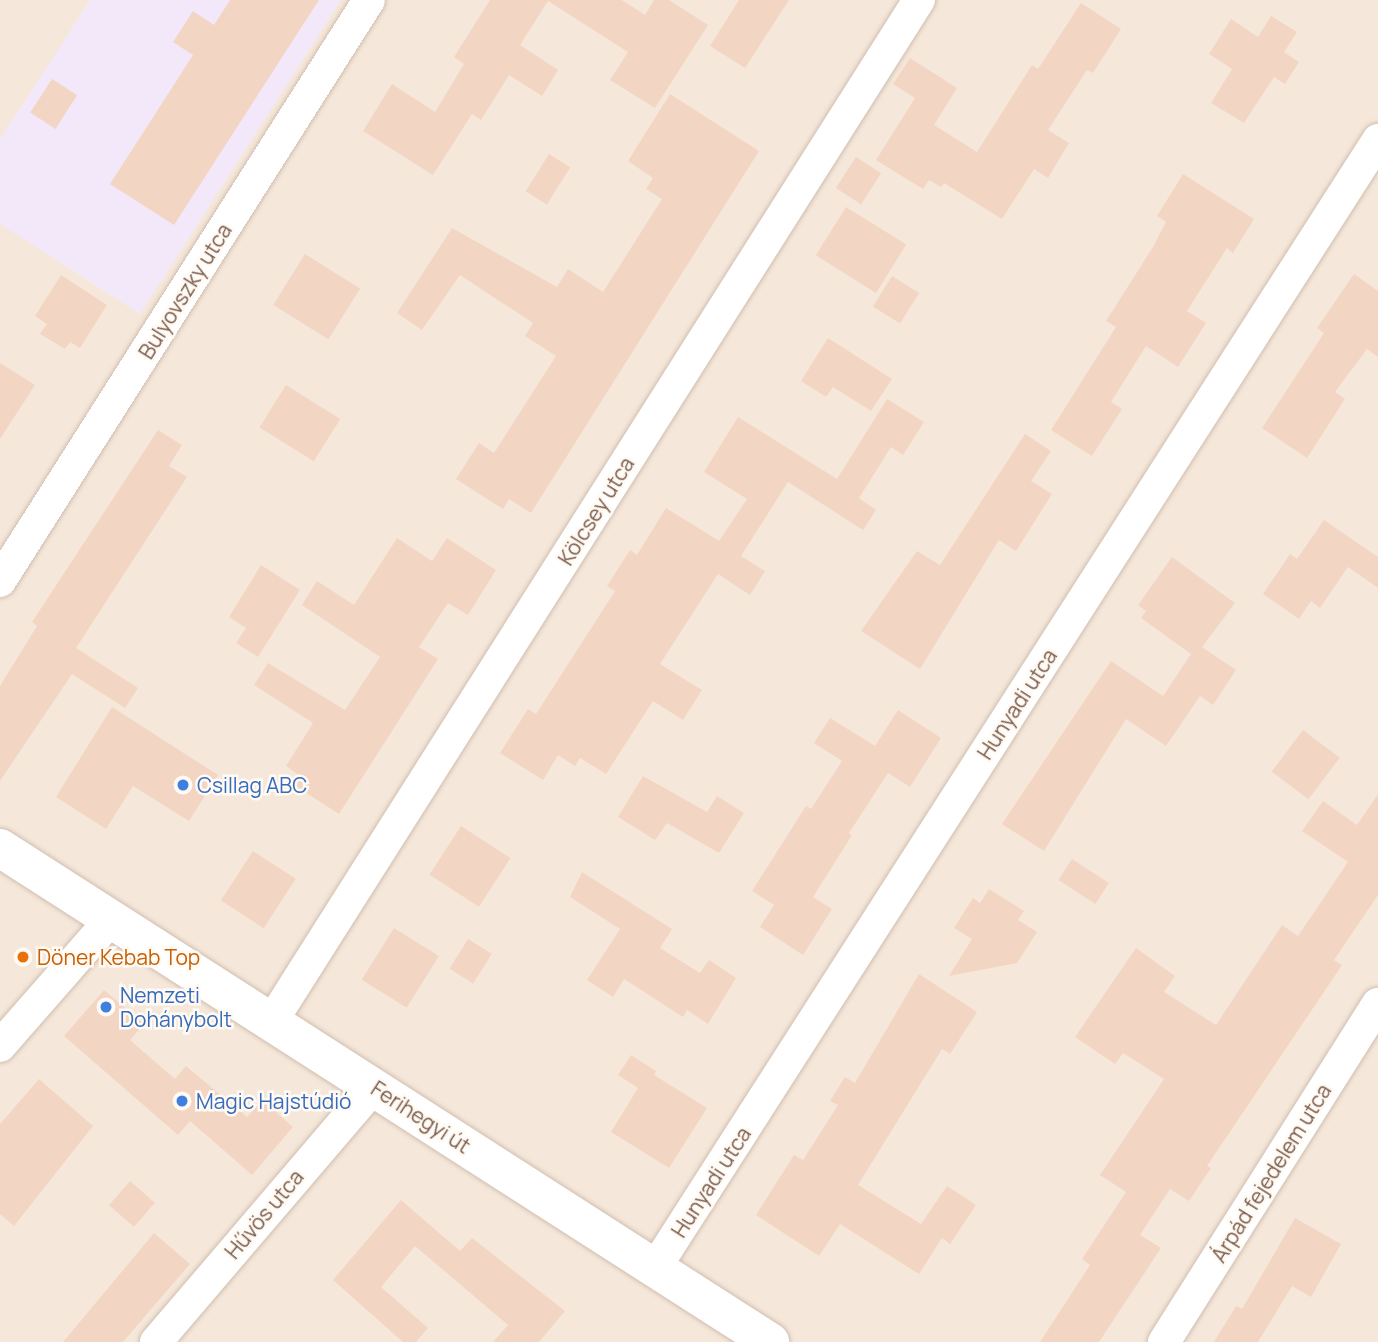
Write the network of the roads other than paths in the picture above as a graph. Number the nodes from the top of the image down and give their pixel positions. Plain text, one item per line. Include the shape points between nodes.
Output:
1 (369, 0) edge
2 (919, 0) edge
3 (1378, 140) edge
4 (0, 582) edge
5 (0, 848) edge
6 (111, 919) junction
7 (1378, 1004) edge
8 (272, 1021) junction
9 (0, 1046) edge
10 (374, 1087) junction
11 (655, 1268) junction
12 (156, 1342) edge
13 (769, 1342) edge
14 (1164, 1342) edge

1 - 4 street, Bulyovszky utca
2 - 8 street, Kölcsey utca
3 - 11 street, Hunyadi utca
5 - 6 main road, Ferihegyi út
6 - 8 main road, Ferihegyi út
6 - 9 street
7 - 14 street, Árpád fejedelem utca
8 - 10 main road, Ferihegyi út
10 - 11 main road, Ferihegyi út
10 - 12 street, Hűvös utca
11 - 13 main road, Ferihegyi út

